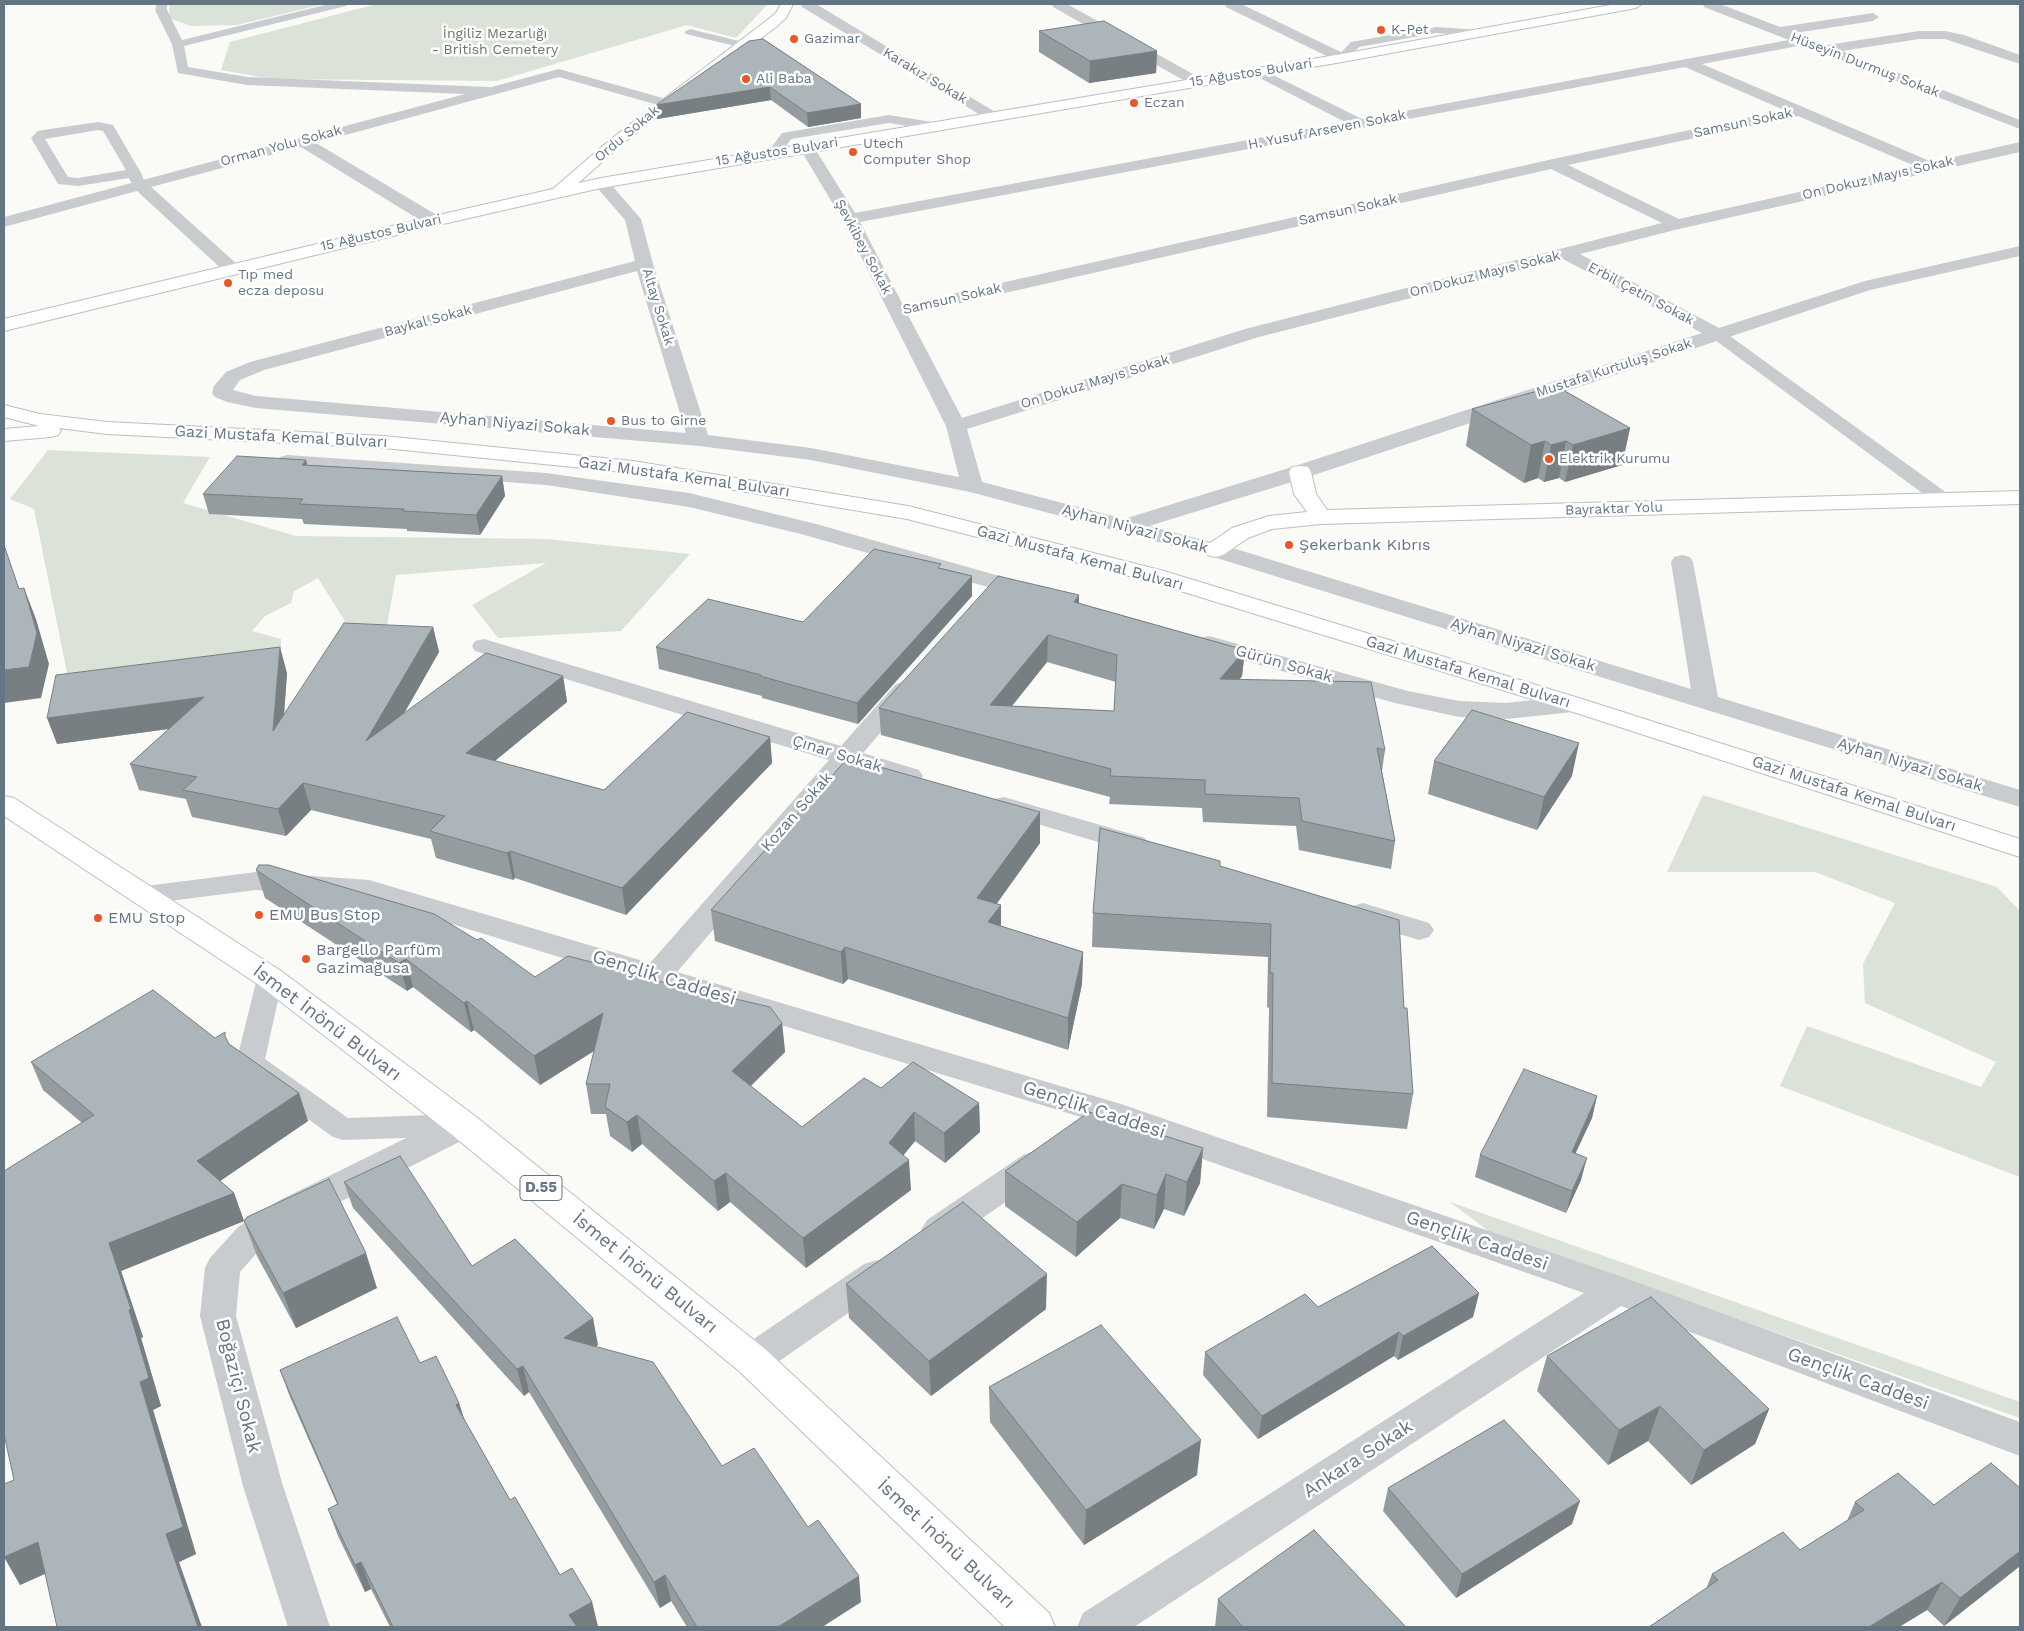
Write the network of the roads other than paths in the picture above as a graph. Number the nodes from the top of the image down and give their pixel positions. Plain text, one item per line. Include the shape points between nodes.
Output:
1 (162, 4) edge
2 (342, 4) edge
3 (788, 4) edge
4 (807, 4) edge
5 (1058, 4) edge
6 (1231, 4) edge
7 (1636, 4) edge
8 (1709, 4) edge
9 (1873, 17) dead end
10 (1779, 31) junction
11 (690, 32) dead end
12 (1804, 41) junction
13 (178, 44) junction
14 (743, 45) junction
15 (1826, 50) junction
16 (1342, 58) junction
17 (2020, 60) edge
18 (1687, 63) junction
19 (1259, 72) junction
20 (1197, 82) junction
21 (489, 91) junction
22 (665, 103) junction
23 (1799, 111) junction
24 (992, 116) junction
25 (1360, 124) junction
26 (2020, 125) edge
27 (932, 126) junction
28 (302, 140) junction
29 (807, 147) junction
30 (2020, 147) edge
31 (775, 152) junction
32 (1553, 164) junction
33 (1928, 166) junction
34 (136, 179) junction
35 (601, 183) junction
36 (560, 191) junction
37 (850, 219) junction
38 (434, 221) junction
39 (4, 222) edge
40 (1677, 224) junction
41 (2020, 251) edge
42 (1565, 254) junction
43 (644, 264) junction
44 (232, 269) junction
45 (896, 312) junction
46 (44, 316) junction
47 (4, 325) edge
48 (4, 334) edge
49 (1717, 334) junction
50 (222, 393) joint
51 (4, 411) edge
52 (956, 426) junction
53 (107, 428) junction
54 (4, 435) edge
55 (699, 440) junction
56 (287, 461) edge
57 (1300, 472) junction
58 (972, 486) junction
59 (2020, 498) edge
60 (1944, 500) junction
61 (1321, 517) junction
62 (1126, 526) junction
63 (1215, 550) junction
64 (1682, 562) dead end
65 (1000, 583) junction
66 (1056, 599) edge
67 (980, 605) edge
68 (1188, 637) edge
69 (484, 646) dead end
70 (922, 670) edge
71 (1706, 702) junction
72 (1573, 704) junction
73 (845, 756) junction
74 (931, 783) edge
75 (979, 797) edge
76 (2020, 799) edge
77 (6, 807) edge
78 (2020, 848) edge
79 (1161, 852) edge
80 (146, 896) junction
81 (1343, 907) edge
82 (1419, 930) dead end
83 (656, 976) junction
84 (270, 978) junction
85 (1108, 1113) junction
86 (463, 1125) junction
87 (1618, 1290) junction
88 (752, 1360) junction
89 (2020, 1439) edge
90 (309, 1627) edge
91 (1034, 1627) edge
92 (1098, 1627) edge

1 - 13 lane
2 - 13 lane
3 - 14 main road, Ordu Sokak via 771,24
4 - 24 street, Karakız Sokak
5 - 20 street
6 - 16 street
7 - 16 main road, 15 Ağustos Bulvari
8 - 10 street, Hüseyin Durmuş Sokak
9 - 10 street
10 - 12 street, Hüseyin Durmuş Sokak
11 - 14 lane
12 - 15 street, Hüseyin Durmuş Sokak
12 - 18 street, H. Yusuf Arseven Sokak
13 - 21 lane via 182,70 204,75 247,81
14 - 22 main road, Ordu Sokak
15 - 17 street via 1920,35 1945,36
15 - 26 street, Hüseyin Durmuş Sokak
16 - 19 main road, 15 Ağustos Bulvari
18 - 23 street
18 - 25 street, H. Yusuf Arseven Sokak
19 - 20 main road, 15 Ağustos Bulvari
19 - 25 street
20 - 24 main road, 15 Ağustos Bulvari
21 - 22 street, Orman Yolu Sokak via 559,73
21 - 28 street, Orman Yolu Sokak
22 - 36 main road, Ordu Sokak
23 - 32 street, Samsun Sokak
23 - 33 street
24 - 27 main road, 15 Ağustos Bulvari
25 - 37 street, H. Yusuf Arseven Sokak
27 - 29 main road, 15 Ağustos Bulvari
27 - 31 lane via 889,119 787,136
28 - 34 street, Orman Yolu Sokak
28 - 38 street
29 - 31 main road, 15 Ağustos Bulvari
29 - 37 street, Şevkibey Sokak
30 - 33 street, On Dokuz Mayıs Sokak
31 - 35 main road, 15 Ağustos Bulvari
32 - 40 street
32 - 45 street, Samsun Sokak
33 - 40 street, On Dokuz Mayıs Sokak
34 - 34 lane via 108,128 98,126 43,134 38,138 63,181
34 - 39 street, Orman Yolu Sokak
34 - 44 street
35 - 36 main road, 15 Ağustos Bulvari
35 - 43 street, Altay Sokak via 633,219
36 - 38 main road, 15 Ağustos Bulvari
37 - 45 street, Şevkibey Sokak
38 - 44 main road, 15 Ağustos Bulvari
40 - 42 street, On Dokuz Mayıs Sokak
41 - 49 street, Mustafa Kurtuluş Sokak via 1865,286
42 - 49 street, Erbil Çetin Sokak
42 - 52 street, On Dokuz Mayıs Sokak via 1252,333
43 - 50 street, Baykal Sokak via 256,366 233,376
43 - 55 street, Altay Sokak
44 - 46 main road, 15 Ağustos Bulvari
45 - 52 street, Şevkibey Sokak
46 - 47 main road, 15 Ağustos Bulvari
46 - 48 main road, 15 Ağustos Bulvari
49 - 57 street, Mustafa Kurtuluş Sokak
49 - 60 lane
50 - 55 street, Ayhan Niyazi Sokak via 256,402
51 - 53 main road, Gazi Mustafa Kemal Bulvarı
52 - 58 street, Şevkibey Sokak
53 - 54 main road, Gazi Mustafa Kemal Bulvarı
53 - 72 main road, Gazi Mustafa Kemal Bulvarı via 384,442 632,467 908,513 1156,576
55 - 58 street, Ayhan Niyazi Sokak via 811,454
56 - 65 street via 546,480 689,500 808,529
57 - 61 main road via 1305,494
57 - 62 street, Mustafa Kurtuluş Sokak
58 - 62 street, Ayhan Niyazi Sokak
59 - 60 main road, Bayraktar Yolu
60 - 61 main road, Bayraktar Yolu
61 - 63 main road, Bayraktar Yolu via 1269,523 1240,533
62 - 63 street, Ayhan Niyazi Sokak
63 - 71 street, Ayhan Niyazi Sokak
64 - 71 street
65 - 66 street
65 - 67 street
68 - 72 street, Gürün Sokak via 1404,698 1459,709 1506,711
69 - 73 street, Çınar Sokak
70 - 73 street, Kozan Sokak
71 - 76 street, Ayhan Niyazi Sokak
72 - 78 main road, Gazi Mustafa Kemal Bulvarı
73 - 74 street, Çınar Sokak
73 - 83 street, Kozan Sokak
75 - 79 street
77 - 80 main road, İsmet İnönü Bulvarı / D.55
80 - 83 street, Gençlik Caddesi via 256,881 369,889
80 - 84 main road, İsmet İnönü Bulvarı / D.55
81 - 82 street
83 - 85 street, Gençlik Caddesi
84 - 86 main road, İsmet İnönü Bulvarı / D.55
84 - 86 lane via 250,1063 343,1130
85 - 87 street, Gençlik Caddesi
85 - 88 street
86 - 88 main road, İsmet İnönü Bulvarı / D.55
86 - 90 street, Boğaziçi Sokak via 292,1210 250,1237 223,1268 218,1316 263,1486
87 - 89 street, Gençlik Caddesi
87 - 92 street, Ankara Sokak
88 - 91 main road, İsmet İnönü Bulvarı / D.55

